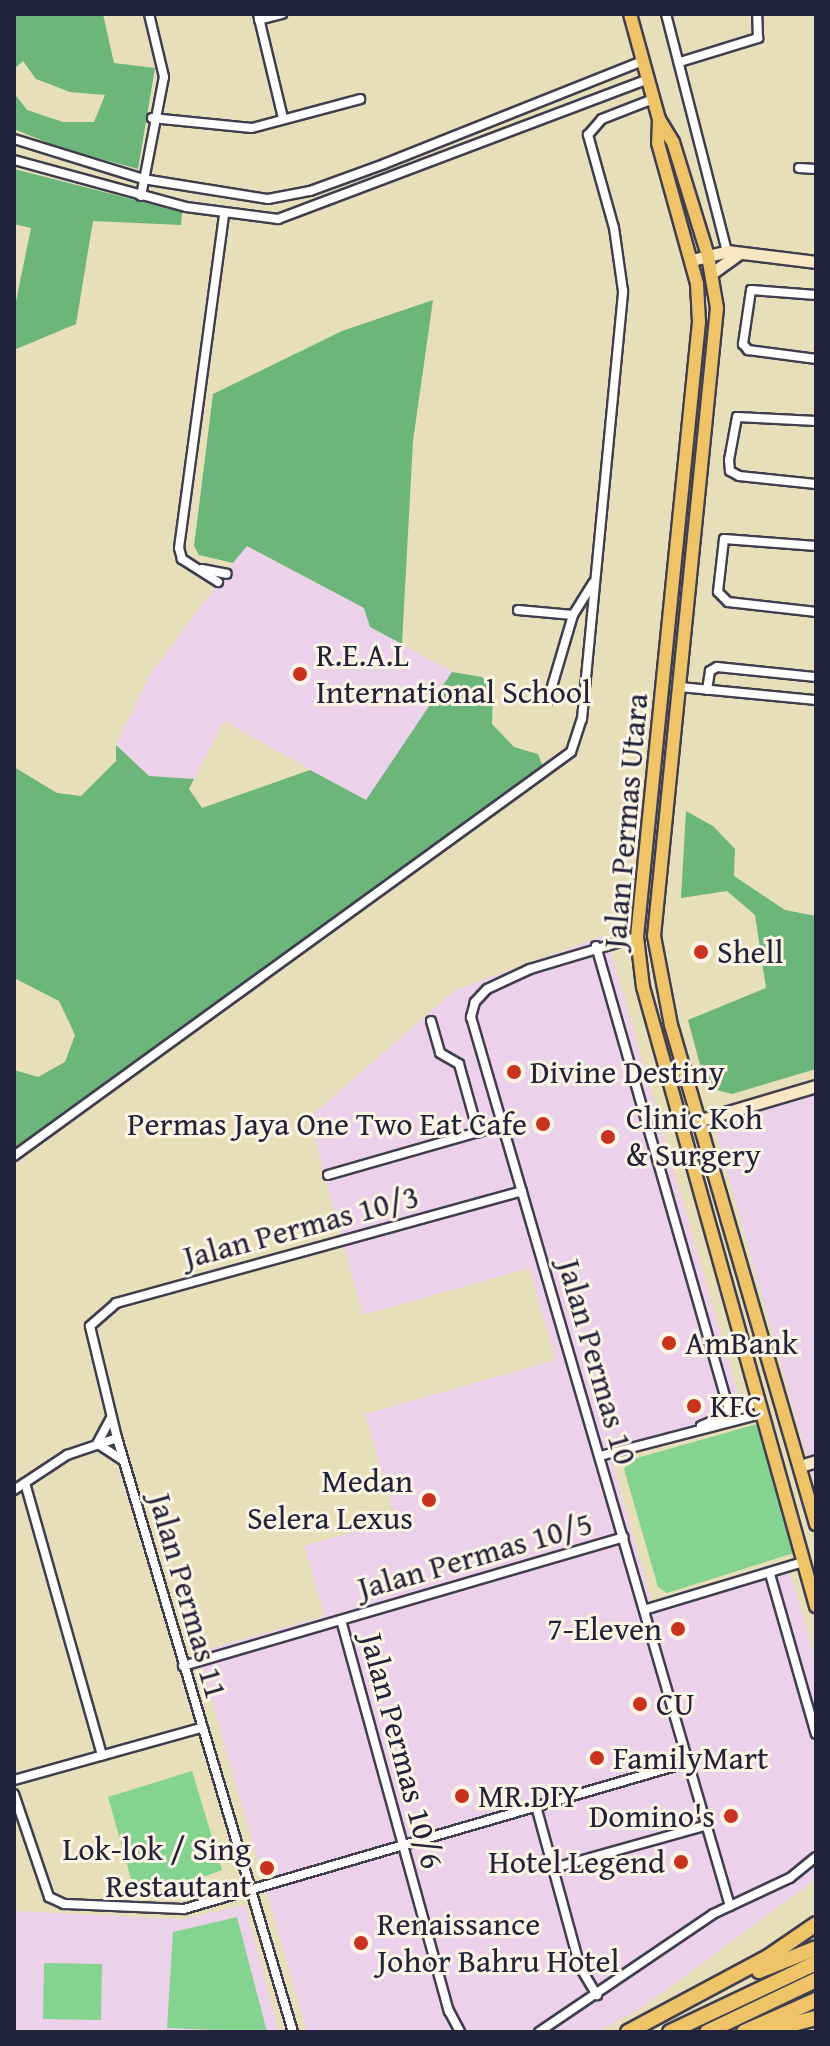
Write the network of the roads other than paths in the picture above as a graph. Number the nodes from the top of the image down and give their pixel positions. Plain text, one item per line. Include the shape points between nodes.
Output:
1 (149, 14) edge
2 (282, 14) edge
3 (630, 14) edge
4 (666, 14) edge
5 (757, 14) edge
6 (258, 17) edge
7 (643, 61) junction
8 (680, 62) junction
9 (648, 79) junction
10 (360, 99) dead end
11 (653, 99) junction
12 (513, 113) junction
13 (152, 118) junction
14 (283, 118) junction
15 (659, 119) junction
16 (519, 129) junction
17 (14, 139) edge
18 (14, 160) edge
19 (799, 168) dead end
20 (816, 169) edge
21 (143, 179) junction
22 (141, 196) junction
23 (224, 214) junction
24 (733, 252) junction
25 (708, 256) junction
26 (692, 260) junction
27 (816, 262) edge
28 (712, 273) junction
29 (816, 295) edge
30 (816, 359) edge
31 (816, 421) edge
32 (816, 484) edge
33 (816, 546) edge
34 (201, 569) junction
35 (227, 574) dead end
36 (595, 579) junction
37 (218, 582) dead end
38 (518, 610) dead end
39 (816, 612) edge
40 (573, 615) junction
41 (816, 677) edge
42 (680, 687) junction
43 (707, 690) junction
44 (548, 700) dead end
45 (816, 700) edge
46 (637, 937) junction
47 (596, 946) junction
48 (431, 1021) dead end
49 (816, 1086) edge
50 (699, 1120) junction
51 (502, 1125) junction
52 (681, 1126) junction
53 (478, 1132) junction
54 (14, 1156) edge
55 (328, 1175) dead end
56 (522, 1191) junction
57 (740, 1259) junction
58 (722, 1266) junction
59 (96, 1317) joint
60 (759, 1408) junction
61 (730, 1413) junction
62 (111, 1418) junction
63 (697, 1428) junction
64 (117, 1438) junction
65 (97, 1444) junction
66 (600, 1456) junction
67 (123, 1460) junction
68 (816, 1461) edge
69 (800, 1466) junction
70 (25, 1483) junction
71 (14, 1490) edge
72 (816, 1524) edge
73 (623, 1537) junction
74 (803, 1562) junction
75 (770, 1574) junction
76 (816, 1606) edge
77 (644, 1610) junction
78 (341, 1620) junction
79 (183, 1666) junction
80 (200, 1728) junction
81 (816, 1734) edge
82 (102, 1755) junction
83 (689, 1762) junction
84 (14, 1780) edge
85 (14, 1794) edge
86 (536, 1806) junction
87 (708, 1825) junction
88 (402, 1844) junction
89 (816, 1857) edge
90 (554, 1868) junction
91 (249, 1888) junction
92 (730, 1906) junction
93 (816, 1924) edge
94 (816, 1948) edge
95 (816, 1963) edge
96 (816, 1980) edge
97 (597, 1995) junction
98 (816, 2000) edge
99 (678, 2005) junction
100 (816, 2018) edge
101 (293, 2032) edge
102 (460, 2032) edge
103 (539, 2032) edge
104 (628, 2032) edge
105 (670, 2032) edge
106 (707, 2032) edge
107 (744, 2032) edge
108 (762, 2032) edge

1 - 13 street via 164,77
2 - 6 street
3 - 7 main road, Jalan Permas Utara
4 - 8 street
5 - 8 street via 758,38
6 - 14 street
7 - 9 main road, Jalan Permas Utara
7 - 12 street
8 - 24 street
9 - 11 main road, Jalan Permas Utara
9 - 16 street
10 - 14 street
11 - 15 main road, Jalan Permas Utara
11 - 36 street via 602,119 588,135 614,228 623,291
12 - 16 street
12 - 21 street via 289,195 236,197
13 - 14 street via 236,128
13 - 21 street
15 - 25 main road, Jalan Permas Utara via 673,142
15 - 26 main road, Jalan Permas Utara via 658,143
16 - 23 street via 278,219
17 - 21 street
18 - 22 street
19 - 20 street
21 - 22 street
22 - 23 street
23 - 34 street via 179,548 182,559
24 - 25 street
24 - 27 street
24 - 28 street
25 - 26 street
25 - 28 main road, Jalan Permas Utara
26 - 46 main road, Jalan Permas Utara via 700,302 697,349
28 - 42 main road, Jalan Permas Utara via 716,324
29 - 30 street via 751,290 744,347
31 - 32 street via 737,417 730,471
33 - 39 street via 724,539 721,599
34 - 35 street
34 - 37 street
36 - 40 street
36 - 54 street via 580,730 563,760
38 - 40 street
40 - 44 street
41 - 43 street via 717,667 710,671
42 - 43 street
42 - 50 main road, Jalan Permas Utara via 654,936 660,985
43 - 45 street
46 - 47 street, Jalan Permas 10
46 - 52 main road, Jalan Permas Utara via 643,987
47 - 51 street, Jalan Permas 10 via 530,969 487,989 475,1002 471,1017
47 - 61 street
48 - 53 street via 440,1053 459,1064
49 - 50 street
50 - 52 street
50 - 57 main road, Jalan Permas Utara
51 - 53 street
51 - 56 street, Jalan Permas 10
52 - 58 main road, Jalan Permas Utara
53 - 55 street
56 - 59 street, Jalan Permas 10/3 via 116,1303
56 - 66 street, Jalan Permas 10
57 - 58 main road via 728,1257
57 - 69 main road, Jalan Permas Utara
58 - 60 main road, Jalan Permas Utara
59 - 62 street, Jalan Permas 11 via 91,1341
60 - 61 street
60 - 63 street
60 - 74 main road, Jalan Permas Utara
61 - 63 street
62 - 64 street, Jalan Permas 11
62 - 65 street
63 - 66 street
64 - 65 street
64 - 67 street, Jalan Permas 11
65 - 67 street
65 - 70 street via 67,1455
66 - 73 street, Jalan Permas 10
67 - 79 street, Jalan Permas 11
68 - 69 street
69 - 72 main road, Jalan Permas Utara
70 - 71 street
70 - 82 street
73 - 77 street, Jalan Permas 10
73 - 78 street, Jalan Permas 10/5
74 - 75 street
74 - 76 main road, Jalan Permas Utara
75 - 77 street
75 - 81 street
77 - 83 street, Jalan Permas 10
78 - 79 street, Jalan Permas 10/5
78 - 88 street, Jalan Permas 10/6
79 - 80 street, Jalan Permas 11
80 - 82 street
80 - 91 street, Jalan Permas 11
82 - 84 street
83 - 86 street
83 - 87 street, Jalan Permas 10
85 - 91 street via 40,1882 56,1902 184,1909
86 - 88 street
86 - 90 street
87 - 90 street
87 - 92 street, Jalan Permas 10
88 - 91 street
88 - 102 street, Jalan Permas 10/6 via 449,2011
89 - 92 street via 790,1878
90 - 97 street via 580,1967
91 - 101 street, Jalan Permas 11
92 - 97 street
93 - 99 highway via 768,1957
94 - 99 highway
95 - 105 highway
96 - 106 highway
97 - 103 street
98 - 107 highway
99 - 104 highway
100 - 108 highway

